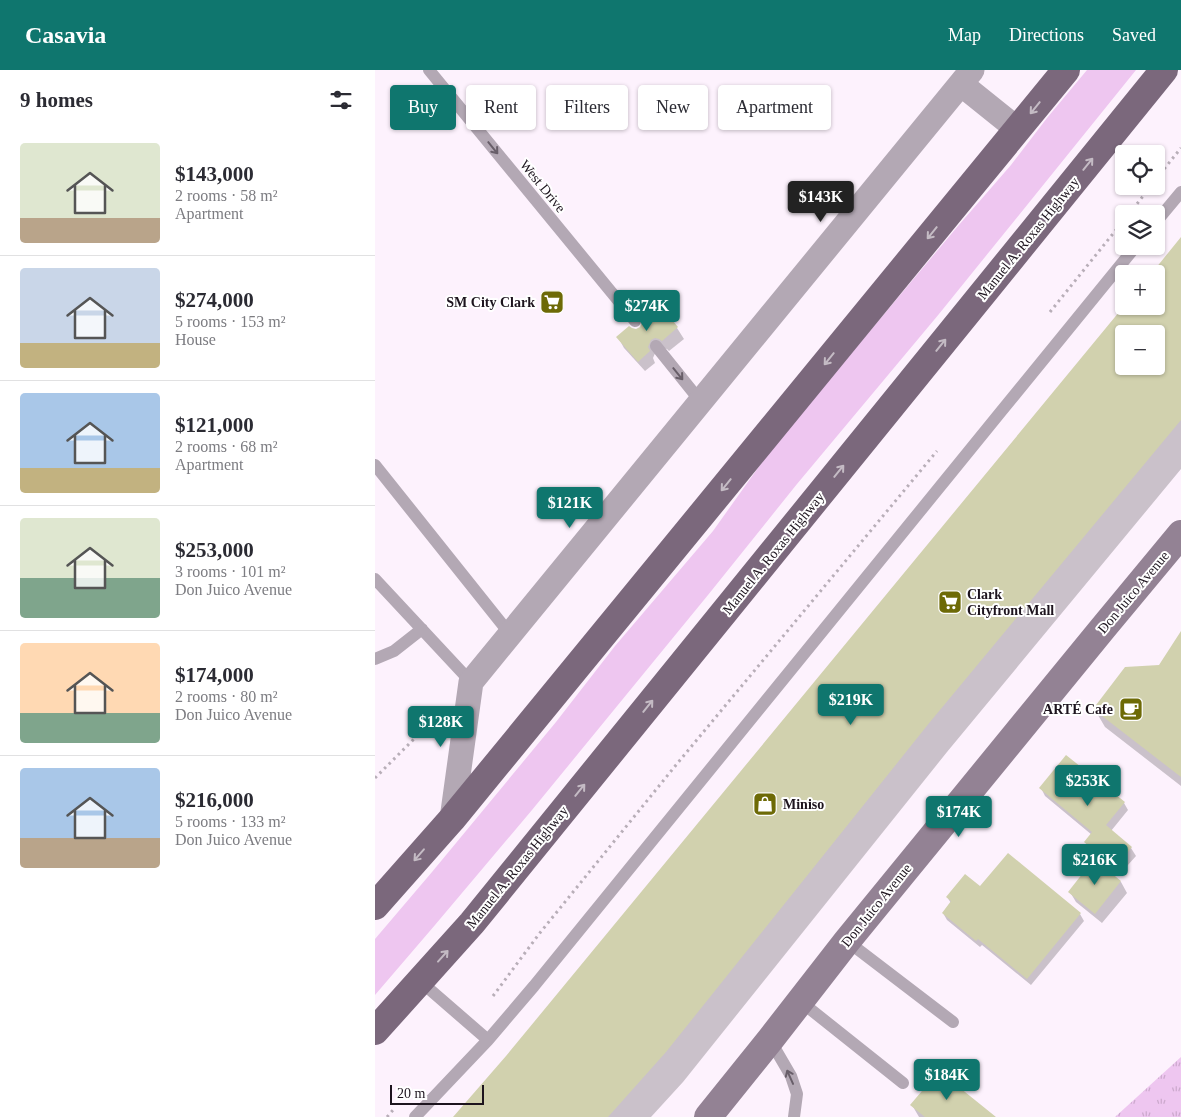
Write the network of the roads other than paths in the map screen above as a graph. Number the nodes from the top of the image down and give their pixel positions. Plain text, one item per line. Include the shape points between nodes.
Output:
1 (429, 70) edge
2 (1066, 70) edge
3 (1164, 70) edge
4 (966, 77) edge
5 (1017, 129) junction
6 (1181, 192) edge
7 (1165, 211) edge
8 (1129, 255) edge
9 (635, 320) dead end
10 (656, 346) dead end
11 (701, 402) junction
12 (375, 465) edge
13 (1181, 534) edge
14 (375, 579) edge
15 (422, 629) junction
16 (510, 634) junction
17 (375, 659) edge
18 (471, 682) junction
19 (451, 819) junction
20 (375, 906) edge
21 (847, 941) junction
22 (420, 981) junction
23 (800, 1001) junction
24 (953, 1022) dead end
25 (375, 1031) edge
26 (488, 1040) junction
27 (770, 1040) junction
28 (903, 1083) dead end
29 (415, 1117) edge
30 (708, 1117) edge
31 (794, 1117) edge

1 -> 9 lane, West Drive
2 -> 5 main road
22 -> 3 main road, Manuel A. Roxas Highway via 478,915
4 - 5 street
4 - 11 street
5 -> 19 main road
6 - 7 lane
8 - 26 lane via 588,922
10 -> 11 lane
11 - 16 street
12 - 16 lane
13 - 21 main road, Don Juico Avenue
14 - 15 lane
15 - 17 lane via 394,652
15 - 18 lane
16 - 18 street
18 - 19 street
19 -> 20 main road
21 - 23 main road, Don Juico Avenue
21 - 24 lane
22 - 25 main road, Manuel A. Roxas Highway
22 - 26 lane
23 - 27 main road, Don Juico Avenue
23 - 28 lane
26 - 29 lane
27 - 30 main road, Don Juico Avenue
31 -> 27 lane via 797,1094 791,1076

